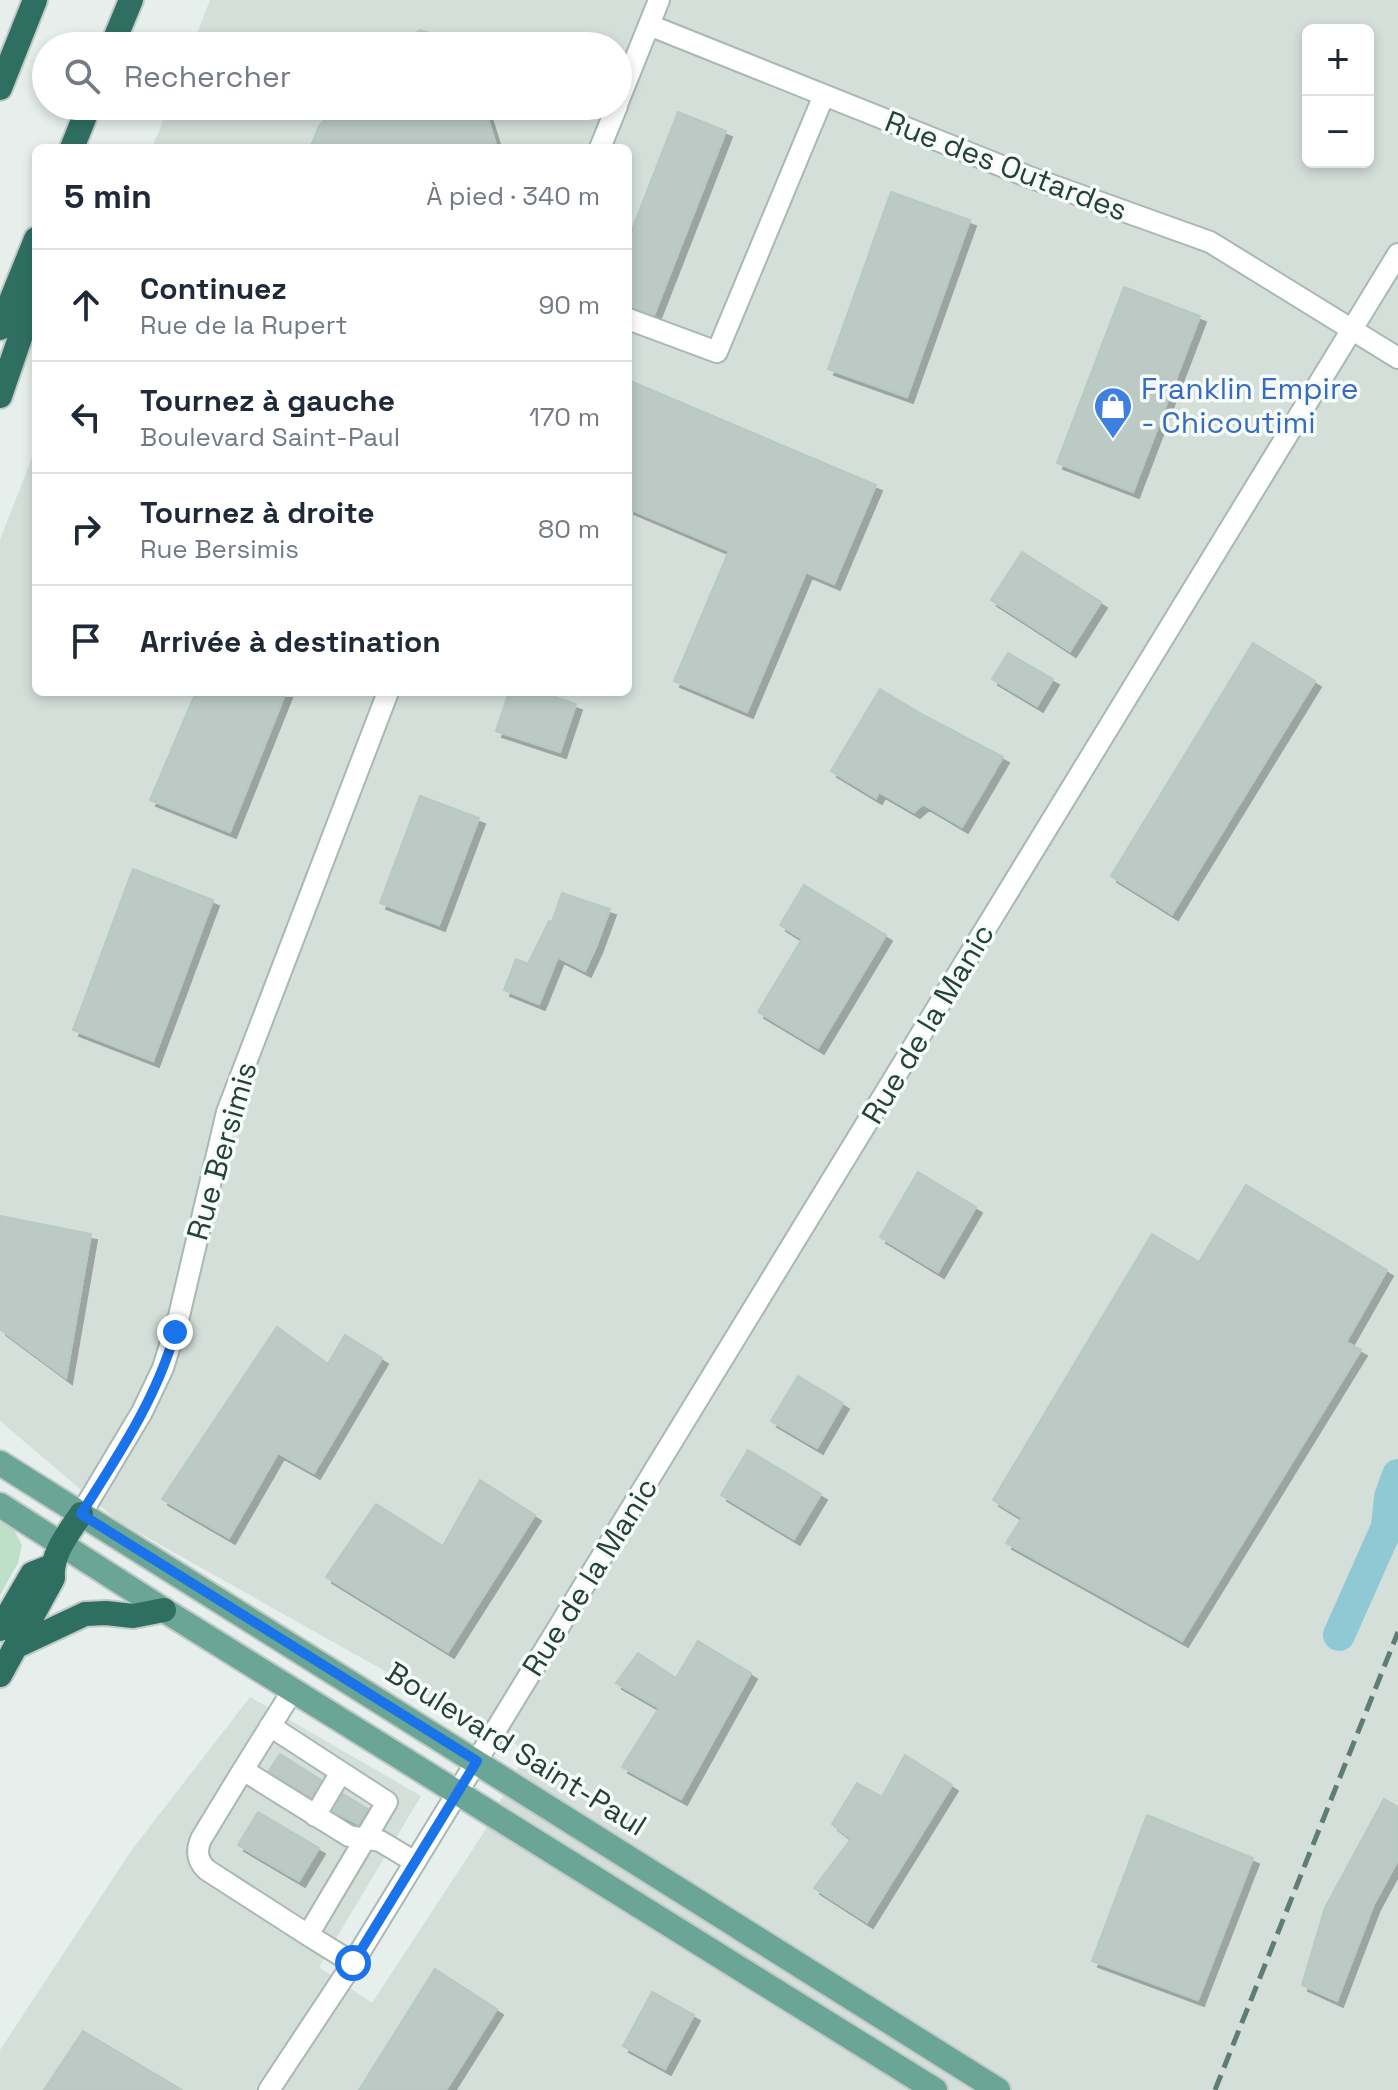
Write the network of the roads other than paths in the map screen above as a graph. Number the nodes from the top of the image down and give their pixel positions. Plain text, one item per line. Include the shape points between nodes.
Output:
1 (35, 0) edge
2 (133, 0) edge
3 (659, 0) edge
4 (649, 25) junction
5 (118, 32) edge
6 (124, 32) edge
7 (632, 67) edge
8 (0, 88) edge
9 (824, 95) junction
10 (83, 120) edge
11 (95, 120) edge
12 (611, 120) edge
13 (74, 144) edge
14 (86, 144) edge
15 (602, 144) edge
16 (32, 249) edge
17 (1398, 254) edge
18 (32, 303) edge
19 (632, 320) edge
20 (0, 328) edge
21 (1353, 328) junction
22 (1398, 358) edge
23 (0, 396) edge
24 (386, 696) edge
25 (0, 1463) edge
26 (0, 1505) edge
27 (81, 1514) junction
28 (56, 1555) junction
29 (164, 1610) junction
30 (8, 1638) edge
31 (0, 1675) edge
32 (293, 1690) junction
33 (270, 1726) junction
34 (477, 1761) junction
35 (243, 1770) junction
36 (341, 1772) junction
37 (457, 1793) junction
38 (315, 1816) junction
39 (365, 1838) junction
40 (415, 1862) junction
41 (308, 1935) junction
42 (353, 1963) junction
43 (269, 2090) edge
44 (935, 2090) edge
45 (998, 2090) edge

1 - 8 highway
2 - 5 highway
2 - 6 highway
3 - 4 street
4 - 7 street
4 - 9 street, Rue des Outardes
9 - 19 street via 717,352
9 - 21 street, Rue des Outardes via 1210,242
10 - 13 highway
11 - 14 highway
12 - 15 street
16 - 20 highway
17 - 21 street, Rue de la Manic
18 - 23 highway
21 - 22 street, Rue des Outardes
21 - 34 street, Rue de la Manic
24 - 27 street, Rue Bersimis via 227,1112 163,1368
25 - 27 main road, Boulevard Saint-Paul
26 - 28 main road
27 - 28 highway
27 - 34 main road, Boulevard Saint-Paul
28 - 29 main road
28 - 30 highway via 53,1578
29 - 30 highway via 133,1616 85,1614
29 - 32 main road
30 - 31 highway
32 - 33 street
32 - 37 main road
33 - 35 street
33 - 36 street
34 - 37 street, Rue de la Manic
34 - 45 main road, Boulevard Saint-Paul
35 - 38 street
35 - 41 street via 201,1839 199,1859 207,1870
36 - 38 street
36 - 39 street via 387,1802
37 - 40 street, Rue de la Manic
37 - 44 main road
38 - 39 street via 349,1836
39 - 40 street
39 - 41 street
40 - 42 street, Rue de la Manic
41 - 42 street
42 - 43 street, Rue de la Manic

